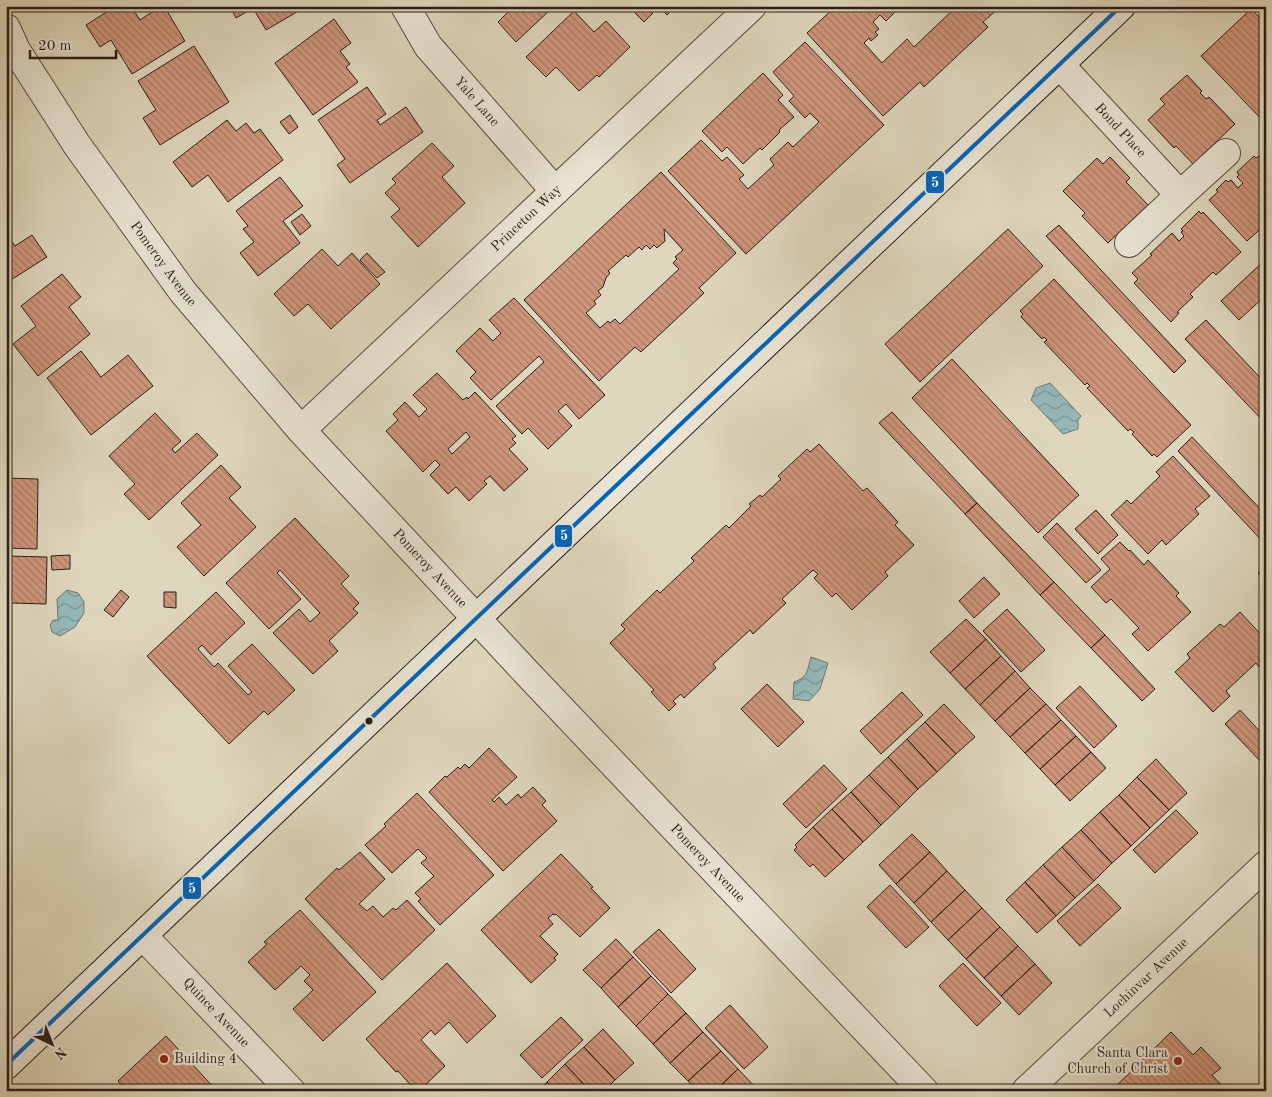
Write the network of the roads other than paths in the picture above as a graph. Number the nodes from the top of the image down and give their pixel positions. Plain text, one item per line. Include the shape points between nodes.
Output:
1 (404, 6) edge
2 (752, 6) edge
3 (1121, 6) edge
4 (6, 28) edge
5 (1060, 65) junction
6 (1226, 153) dead end
7 (555, 191) junction
8 (1180, 195) junction
9 (1129, 243) dead end
10 (301, 430) junction
11 (476, 618) junction
12 (1266, 865) edge
13 (143, 936) junction
14 (6, 1065) edge
15 (291, 1091) edge
16 (924, 1091) edge
17 (1026, 1091) edge

1 - 7 street, Yale Lane via 428,46
2 - 7 street, Princeton Way
3 - 5 street
4 - 10 street, Pomeroy Avenue via 16,50 77,145 183,292
5 - 8 street, Bond Place
5 - 11 street
6 - 8 street
7 - 10 street, Princeton Way
8 - 9 street
10 - 11 street, Pomeroy Avenue
11 - 13 street
11 - 16 street, Pomeroy Avenue
12 - 17 street, Lochinvar Avenue
13 - 14 street
13 - 15 street, Quince Avenue

